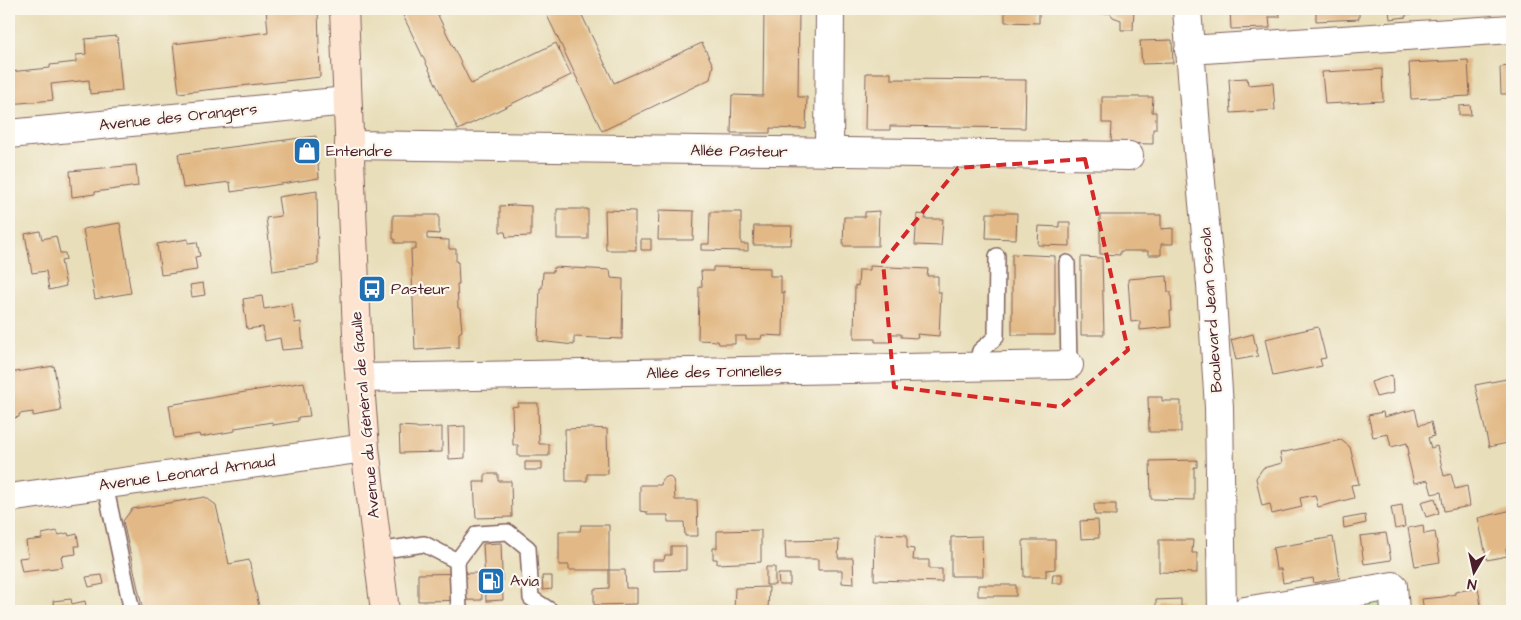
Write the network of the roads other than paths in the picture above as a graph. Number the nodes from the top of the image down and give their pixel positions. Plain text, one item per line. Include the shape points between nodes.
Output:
1 (344, 9) edge
2 (830, 9) edge
3 (1187, 9) edge
4 (1512, 29) edge
5 (1189, 50) junction
6 (347, 101) junction
7 (9, 134) edge
8 (349, 145) junction
9 (829, 152) junction
10 (1129, 156) dead end
11 (997, 256) dead end
12 (1068, 263) dead end
13 (1069, 365) joint
14 (976, 367) junction
15 (360, 378) junction
16 (365, 448) junction
17 (105, 485) junction
18 (9, 498) edge
19 (378, 551) junction
20 (457, 560) junction
21 (132, 611) edge
22 (386, 611) edge
23 (459, 611) edge
24 (551, 611) edge
25 (1222, 611) edge
26 (1246, 611) edge
27 (1395, 611) edge

1 - 6 main road, Avenue du Général de Gaulle
2 - 9 street
3 - 5 street, Boulevard Jean Ossola
4 - 5 street
5 - 25 street, Boulevard Jean Ossola via 1219,407
6 - 7 street, Avenue des Orangers
6 - 8 main road, Avenue du Général de Gaulle
8 - 9 street, Allée Pasteur
8 - 15 main road, Avenue du Général de Gaulle
9 - 10 street, Allée Pasteur
11 - 14 lane via 996,337 980,351
12 - 13 lane
13 - 14 street, Allée des Tonnelles
14 - 15 street, Allée des Tonnelles
15 - 16 main road, Avenue du Général de Gaulle
16 - 17 street, Avenue Leonard Arnaud
16 - 19 main road, Avenue du Général de Gaulle
17 - 18 street, Avenue Leonard Arnaud
17 - 21 lane
19 - 20 lane via 424,544
19 - 22 main road, Avenue du Général de Gaulle
20 - 23 lane
20 - 24 lane via 477,534 508,532 528,548 531,598
26 - 27 street via 1393,586

